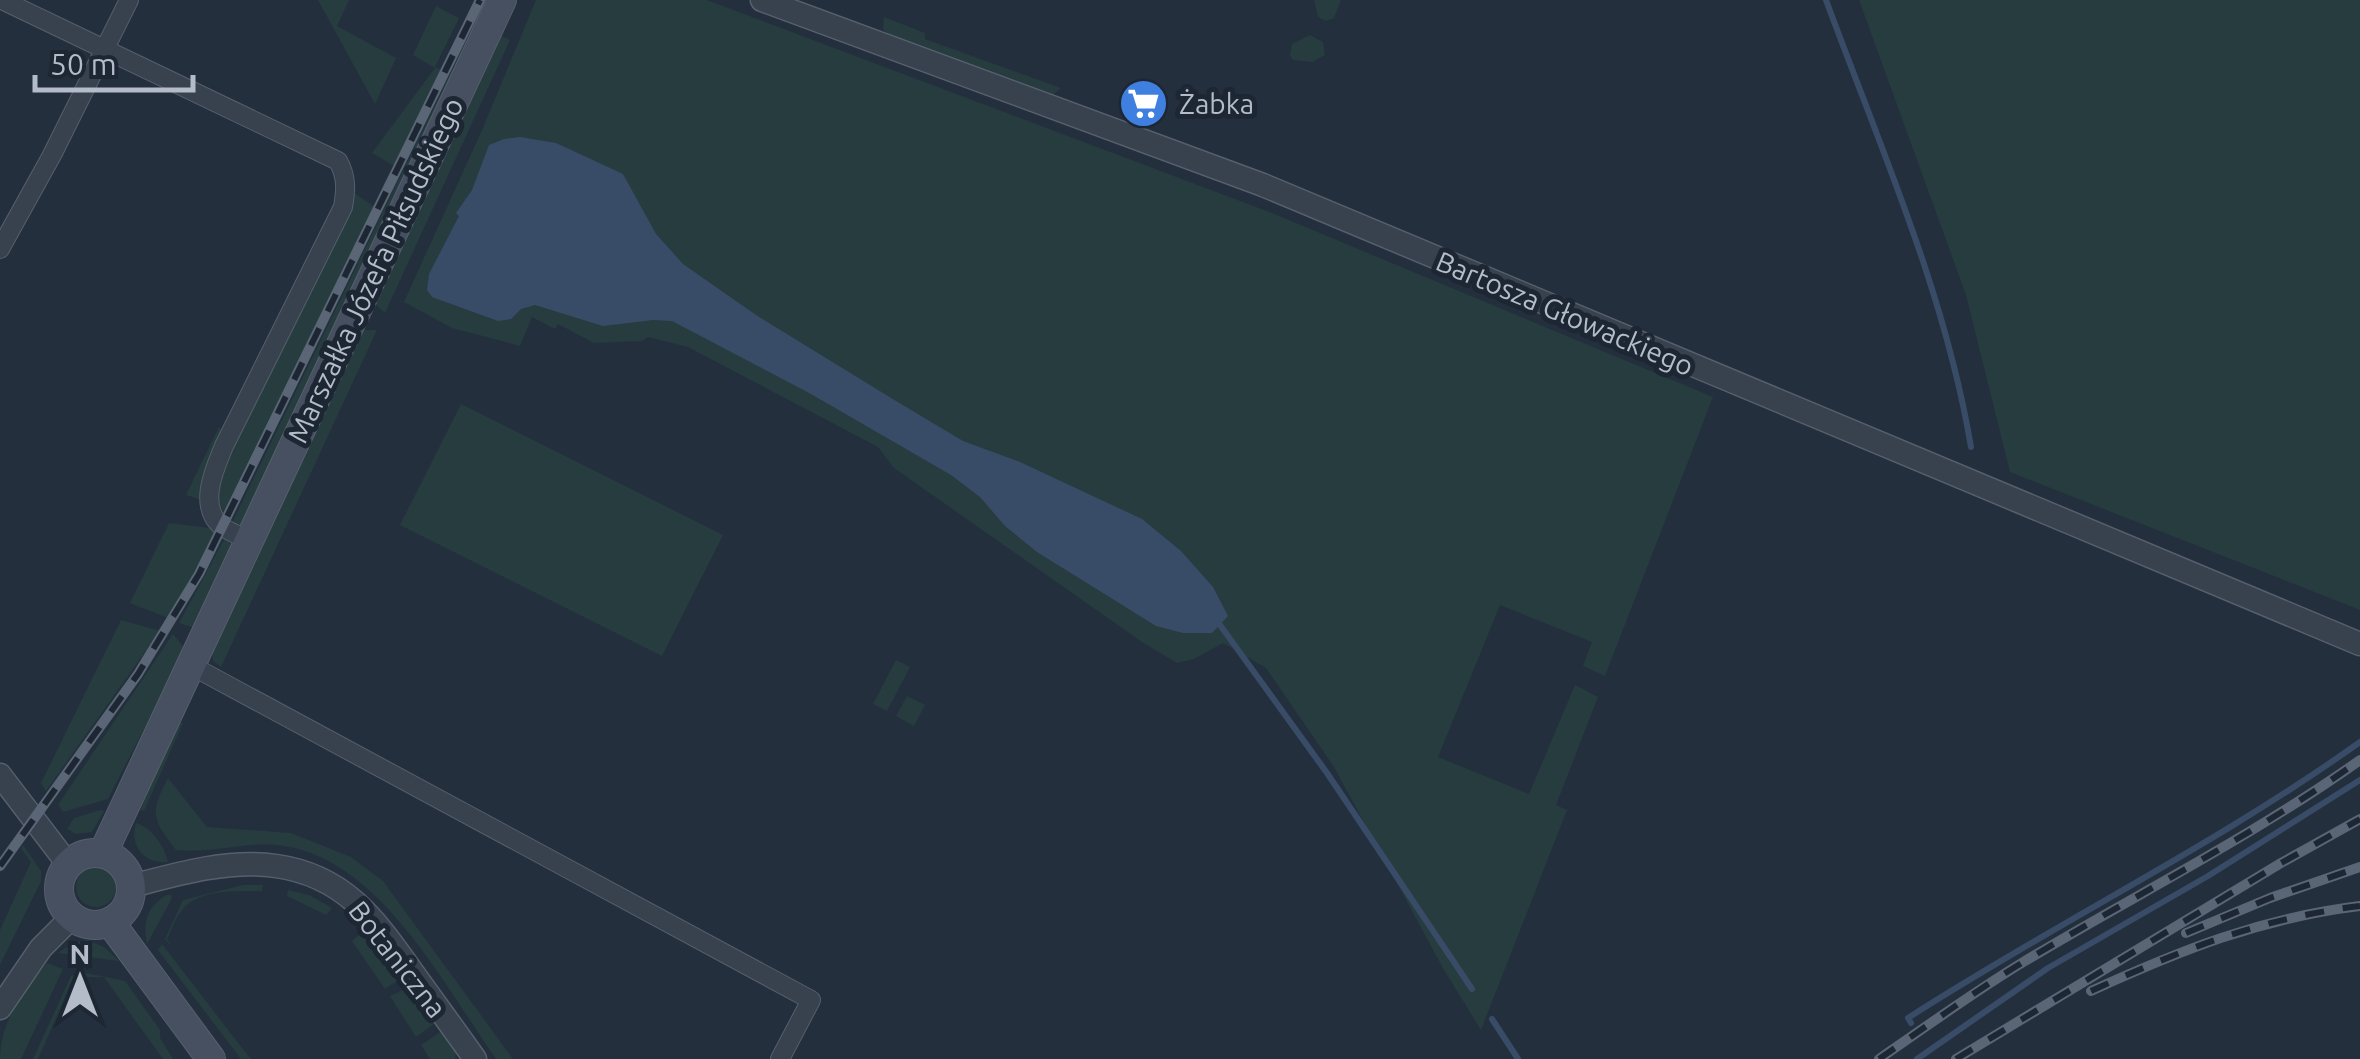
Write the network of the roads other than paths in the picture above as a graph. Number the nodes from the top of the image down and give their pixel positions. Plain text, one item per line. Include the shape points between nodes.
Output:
1 (2, 0) edge
2 (130, 0) edge
3 (502, 0) edge
4 (762, 0) edge
5 (104, 50) junction
6 (0, 250) edge
7 (249, 540) junction
8 (2360, 644) edge
9 (192, 666) junction
10 (0, 775) edge
11 (103, 854) junction
12 (68, 864) junction
13 (132, 886) junction
14 (72, 918) junction
15 (110, 922) junction
16 (0, 1008) edge
17 (211, 1059) edge
18 (475, 1059) edge
19 (780, 1059) edge

1 - 5 street
2 - 5 street
3 - 7 main road, Marszałka Józefa Piłsudskiego
4 - 8 street, Bartosza Głowackiego via 1263,185
5 - 6 street
5 - 7 street, Marszałka Józefa Piłsudskiego via 338,161 346,183 343,207 211,478 210,499 220,524
7 - 9 main road, Marszałka Józefa Piłsudskiego
9 - 11 main road, Marszałka Józefa Piłsudskiego
9 - 19 street via 811,1000
10 - 12 street
11 - 12 main road via 84,854
11 - 13 main road via 122,864
12 - 14 main road via 59,892
13 - 15 main road via 126,908
13 - 18 street, Botaniczna via 212,868 264,865 330,884 372,916
14 - 15 main road
14 - 16 street via 31,960
15 - 17 main road

